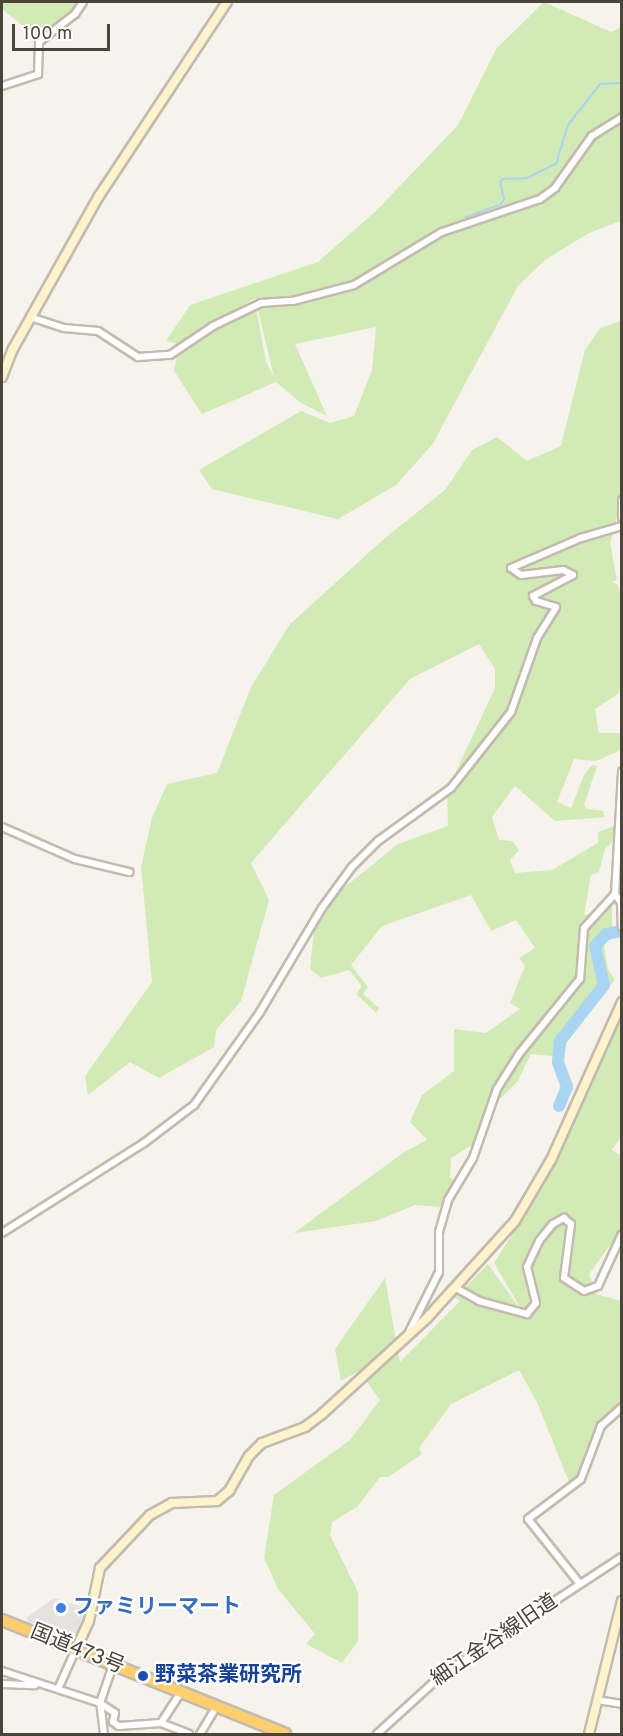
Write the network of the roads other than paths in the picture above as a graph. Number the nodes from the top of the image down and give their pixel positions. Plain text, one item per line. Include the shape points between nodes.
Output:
1 (83, 2) edge
2 (227, 2) edge
3 (2, 86) edge
4 (621, 117) edge
5 (30, 317) junction
6 (2, 377) edge
7 (621, 500) edge
8 (621, 518) edge
9 (621, 526) edge
10 (621, 771) edge
11 (2, 827) edge
12 (129, 872) dead end
13 (615, 894) junction
14 (621, 927) edge
15 (621, 1002) edge
16 (2, 1233) edge
17 (621, 1234) edge
18 (456, 1288) junction
19 (409, 1333) junction
20 (621, 1407) edge
21 (621, 1557) edge
22 (580, 1584) junction
23 (621, 1601) edge
24 (2, 1620) edge
25 (76, 1649) junction
26 (113, 1665) junction
27 (2, 1671) edge
28 (2, 1684) edge
29 (41, 1685) junction
30 (57, 1689) junction
31 (181, 1692) junction
32 (597, 1700) junction
33 (100, 1703) junction
34 (621, 1704) edge
35 (216, 1707) junction
36 (161, 1723) junction
37 (104, 1734) edge
38 (189, 1734) edge
39 (200, 1734) edge
40 (285, 1734) edge
41 (377, 1734) edge
42 (590, 1734) edge

1 - 3 street via 75,14 39,42 38,74
2 - 5 street via 114,171
4 - 5 street via 592,136 555,188 540,199 442,232 354,285 312,297 261,303 213,326 170,355 138,357 98,331 64,328
5 - 6 street
7 - 8 street
9 - 16 street via 511,567 521,575 564,570 573,574 533,596 536,601 556,607 537,638 512,712 452,788 378,842 352,867 322,908 260,1012 194,1105 153,1137
10 - 13 street
11 - 12 street via 75,859
13 - 14 street via 621,903
13 - 19 street via 584,928 580,979 496,1089 473,1158 441,1221 439,1272
15 - 18 street via 537,1188 515,1221
17 - 18 street via 598,1286 584,1291 564,1278 571,1224 564,1218 553,1224 539,1241 527,1267 536,1303 527,1314 479,1301
18 - 19 street
19 - 25 street via 306,1427 262,1443 249,1456 229,1491 217,1501 172,1503 150,1515 100,1568 89,1621
20 - 22 street via 602,1426 581,1479 528,1520
21 - 22 street, 細江金谷線旧道
22 - 41 street, 細江金谷線旧道 via 444,1674
23 - 32 street
24 - 25 highway, 国道473号
25 - 26 highway, 国道473号
25 - 30 street
26 - 31 highway, 国道473号
26 - 33 street
27 - 29 street
28 - 29 street
29 - 30 street
30 - 33 street
31 - 35 highway, 国道473号
31 - 36 street
32 - 34 street
32 - 42 street
33 - 36 street via 115,1713 114,1722 119,1726
33 - 37 street
35 - 39 street
35 - 40 highway, 国道473号
36 - 38 street

